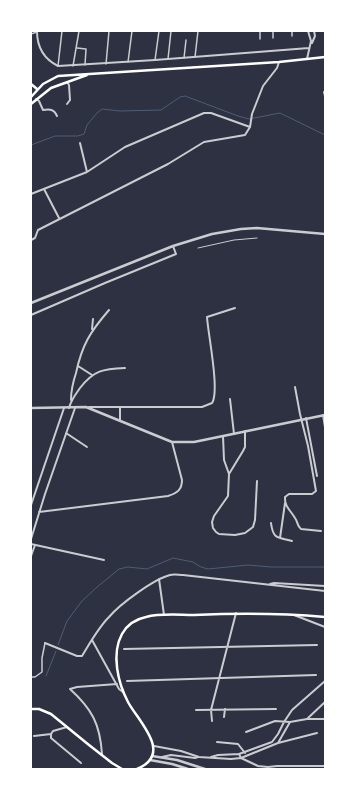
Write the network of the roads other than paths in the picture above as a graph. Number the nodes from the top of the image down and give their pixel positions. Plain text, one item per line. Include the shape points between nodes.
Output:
1 (62, 31) edge
2 (79, 31) edge
3 (109, 31) edge
4 (132, 31) edge
5 (159, 31) edge
6 (171, 31) edge
7 (198, 31) edge
8 (260, 31) edge
9 (273, 31) edge
10 (292, 31) edge
11 (308, 31) edge
12 (314, 31) edge
13 (37, 32) edge
14 (31, 34) edge
15 (292, 36) dead end
16 (273, 38) dead end
17 (260, 39) dead end
18 (186, 40) dead end
19 (310, 44) junction
20 (77, 48) junction
21 (309, 48) junction
22 (195, 57) junction
23 (325, 57) edge
24 (184, 58) junction
25 (168, 59) junction
26 (307, 59) junction
27 (155, 60) junction
28 (128, 62) junction
29 (279, 62) junction
30 (106, 64) junction
31 (85, 65) junction
32 (58, 66) junction
33 (74, 66) junction
34 (90, 74) junction
35 (58, 76) junction
36 (67, 82) junction
37 (31, 84) edge
38 (37, 89) junction
39 (324, 92) edge
40 (325, 96) edge
41 (31, 97) edge
42 (36, 99) junction
43 (31, 104) edge
44 (67, 104) dead end
45 (57, 116) dead end
46 (250, 127) junction
47 (80, 143) dead end
48 (87, 172) junction
49 (44, 189) junction
50 (31, 194) edge
51 (59, 218) junction
52 (325, 234) edge
53 (257, 238) dead end
54 (31, 240) edge
55 (172, 246) junction
56 (198, 248) dead end
57 (31, 303) edge
58 (234, 308) dead end
59 (109, 310) dead end
60 (31, 315) edge
61 (92, 320) dead end
62 (92, 330) junction
63 (77, 366) junction
64 (125, 368) dead end
65 (92, 375) junction
66 (296, 388) dead end
67 (230, 399) dead end
68 (71, 400) junction
69 (86, 407) junction
70 (31, 408) edge
71 (64, 408) junction
72 (69, 408) junction
73 (75, 408) junction
74 (120, 408) junction
75 (324, 415) edge
76 (306, 418) junction
77 (301, 419) junction
78 (120, 422) junction
79 (325, 427) edge
80 (245, 431) junction
81 (66, 433) junction
82 (234, 434) junction
83 (223, 436) junction
84 (172, 442) junction
85 (87, 447) dead end
86 (229, 474) junction
87 (317, 476) dead end
88 (258, 481) dead end
89 (285, 503) junction
90 (31, 505) edge
91 (39, 512) junction
92 (271, 523) dead end
93 (321, 532) dead end
94 (280, 538) junction
95 (31, 539) edge
96 (292, 541) dead end
97 (31, 544) edge
98 (35, 544) junction
99 (31, 556) edge
100 (104, 560) dead end
101 (159, 580) junction
102 (269, 584) junction
103 (325, 586) edge
104 (325, 591) edge
105 (236, 613) junction
106 (289, 614) junction
107 (164, 615) junction
108 (325, 617) edge
109 (325, 627) edge
110 (92, 640) junction
111 (44, 643) joint
112 (317, 645) dead end
113 (228, 646) junction
114 (124, 649) dead end
115 (316, 675) dead end
116 (31, 677) edge
117 (219, 678) junction
118 (127, 681) dead end
119 (325, 681) edge
120 (117, 684) junction
121 (124, 694) junction
122 (325, 702) edge
123 (31, 709) edge
124 (225, 709) junction
125 (276, 709) dead end
126 (196, 710) dead end
127 (212, 710) junction
128 (290, 714) junction
129 (224, 717) dead end
130 (307, 719) junction
131 (325, 719) edge
132 (212, 722) dead end
133 (284, 722) junction
134 (290, 722) junction
135 (67, 726) junction
136 (246, 732) dead end
137 (317, 733) dead end
138 (51, 734) junction
139 (34, 736) dead end
140 (217, 742) dead end
141 (278, 743) junction
142 (154, 746) junction
143 (245, 753) junction
144 (102, 754) junction
145 (239, 754) junction
146 (152, 756) junction
147 (162, 757) junction
148 (199, 757) junction
149 (210, 757) junction
150 (241, 758) junction
151 (150, 760) junction
152 (81, 763) dead end
153 (325, 766) edge
154 (122, 769) edge
155 (137, 769) edge
156 (188, 769) edge
157 (205, 769) edge

1 - 32 street
2 - 20 street
3 - 30 street
4 - 28 street
5 - 27 street
6 - 25 street
7 - 22 street
8 - 17 street
9 - 16 street
10 - 15 street
11 - 19 street
12 - 19 street via 315,36
13 - 14 street
13 - 32 street via 43,53 48,60
18 - 24 street
19 - 21 street
20 - 31 street via 86,49
20 - 33 street
21 - 22 street
21 - 26 street
22 - 24 street
23 - 26 main road
24 - 25 street
25 - 27 street
26 - 29 main road
27 - 28 street
28 - 30 street
29 - 34 main road
29 - 46 street via 263,86 252,114
30 - 31 street
31 - 33 street
32 - 33 street
34 - 35 main road
34 - 36 main road
35 - 36 main road
35 - 38 main road
36 - 42 main road via 51,88
36 - 44 street via 70,100
37 - 38 main road
38 - 41 main road
39 - 40 street
42 - 43 main road
42 - 45 street via 43,110 53,110
46 - 48 street via 211,113 204,113 125,148
46 - 51 street via 245,135 204,142 168,164
47 - 48 street
48 - 49 street
49 - 50 street
49 - 51 street
51 - 54 street via 38,230
52 - 55 street via 241,229 199,237
53 - 56 lane
55 - 57 street
55 - 60 street via 176,254
58 - 74 street via 208,317 215,396 212,403 202,407
59 - 62 street
61 - 62 street
62 - 63 street
63 - 65 street
63 - 68 street
64 - 65 street via 105,370
65 - 68 street
66 - 77 street
67 - 82 street
68 - 72 street
69 - 73 street
69 - 74 street
69 - 78 street
70 - 71 street
71 - 72 street
71 - 90 street
72 - 73 street
73 - 81 street
74 - 78 street
75 - 76 street
75 - 79 street
76 - 77 street
76 - 87 street
77 - 80 street
77 - 89 street via 316,491 312,494 289,494 285,497
78 - 84 street
80 - 82 street
80 - 86 street via 244,451
81 - 85 street
81 - 91 street
82 - 83 street
83 - 84 street via 194,442
83 - 86 street via 224,460
84 - 91 street via 182,480 182,486 176,493
86 - 88 street via 228,496 218,508 212,522 213,528 219,534 245,533 253,527
89 - 93 street via 301,529
89 - 94 street
91 - 95 street
92 - 94 street via 272,532
94 - 96 street
97 - 98 street
98 - 99 street
98 - 100 street
101 - 102 street via 172,574
101 - 107 street
101 - 110 street via 115,610
102 - 103 street
102 - 104 street
105 - 106 main road
105 - 107 main road
105 - 113 street
106 - 108 main road
106 - 109 street
107 - 121 main road via 136,620 123,632 117,646 117,657
110 - 111 street via 82,656
110 - 120 street
111 - 116 street via 42,672
112 - 113 street
113 - 114 street
113 - 117 street
115 - 117 street
117 - 118 street
117 - 127 street
119 - 128 street
120 - 121 street
120 - 144 street via 70,689 94,717
121 - 142 main road
122 - 130 street
123 - 135 main road via 46,711
124 - 125 street
124 - 127 street
124 - 129 street
126 - 127 street
127 - 132 street
128 - 133 street
128 - 134 street
130 - 131 street
130 - 134 street
133 - 134 street
133 - 136 street via 275,721
133 - 143 street via 272,742
134 - 141 street
135 - 138 street
135 - 144 main road
137 - 141 street
138 - 139 street
138 - 152 street via 51,738
140 - 143 street via 238,744
141 - 150 street
142 - 146 main road
142 - 148 street
143 - 145 street
144 - 154 main road
145 - 149 street
145 - 150 street
146 - 147 street
146 - 151 main road
147 - 148 street
147 - 157 street
148 - 149 street
149 - 150 street via 231,760
150 - 153 street via 258,766 268,767
151 - 155 main road
151 - 156 street

